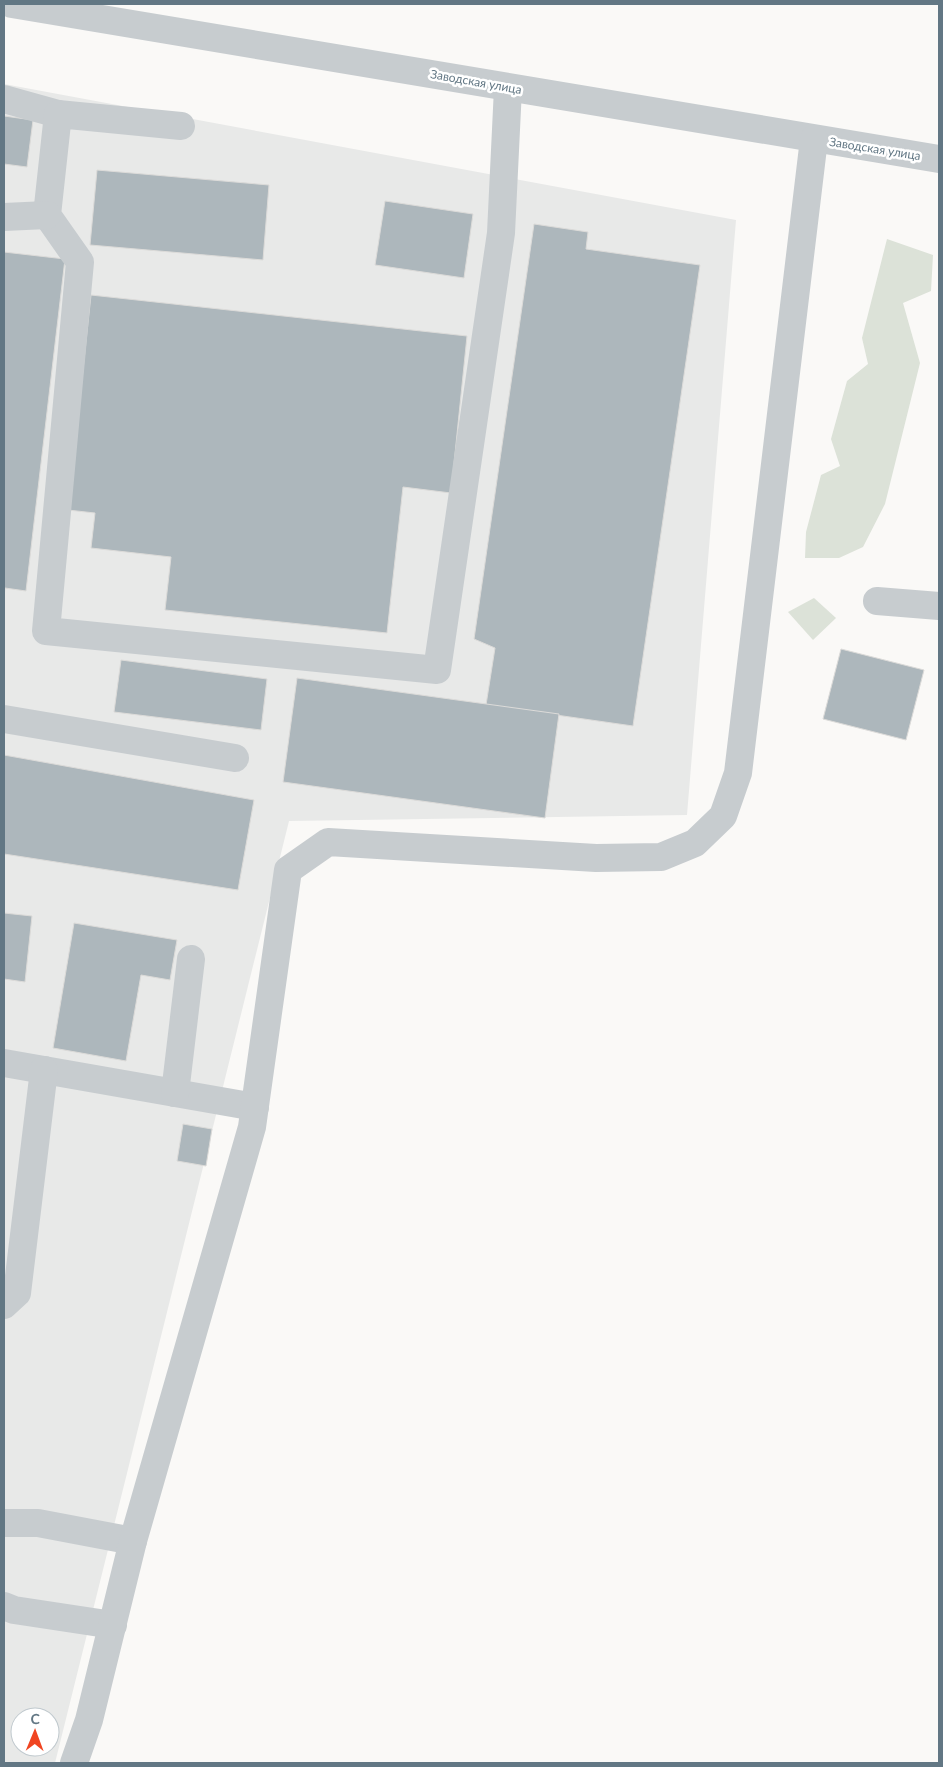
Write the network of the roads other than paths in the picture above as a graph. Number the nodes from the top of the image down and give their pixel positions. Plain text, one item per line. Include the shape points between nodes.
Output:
1 (12, 4) edge
2 (508, 88) junction
3 (4, 99) edge
4 (58, 114) junction
5 (181, 126) dead end
6 (814, 139) junction
7 (939, 159) edge
8 (46, 216) junction
9 (4, 217) edge
10 (877, 601) dead end
11 (939, 606) edge
12 (4, 719) edge
13 (234, 758) dead end
14 (191, 959) dead end
15 (4, 1063) edge
16 (44, 1070) junction
17 (175, 1093) junction
18 (255, 1106) junction
19 (4, 1305) edge
20 (4, 1524) edge
21 (133, 1541) junction
22 (4, 1606) edge
23 (113, 1625) junction
24 (74, 1763) edge

1 - 2 street, Заводская улица
2 - 6 street, Заводская улица
2 - 8 street via 501,233 437,670 46,631 80,262
3 - 4 street
4 - 5 street
4 - 8 street
6 - 7 street, Заводская улица
6 - 18 street via 738,773 723,816 695,843 661,857 596,858 328,842 288,870
8 - 9 street
10 - 11 street
12 - 13 street
14 - 17 street
15 - 16 street
16 - 17 street
16 - 19 street via 17,1293
17 - 18 street
18 - 21 street via 252,1127
20 - 21 street via 38,1523
21 - 23 street
22 - 23 street
23 - 24 street via 89,1720

